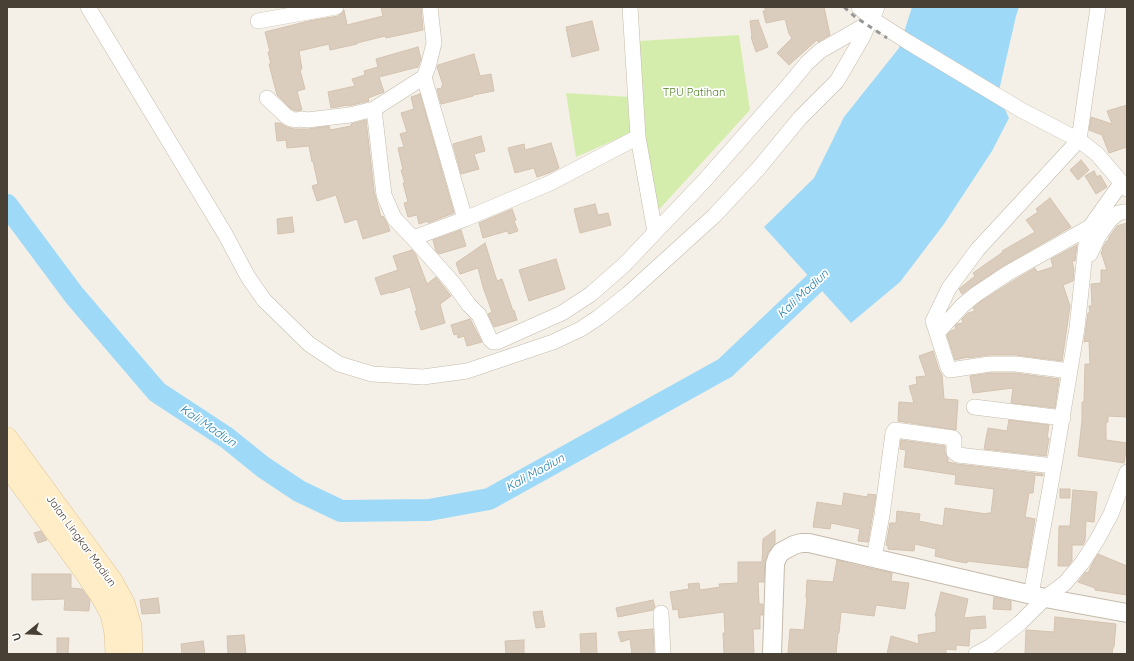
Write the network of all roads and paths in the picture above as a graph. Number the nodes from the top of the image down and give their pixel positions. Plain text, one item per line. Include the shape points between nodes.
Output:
1 (88, 7) edge
2 (336, 7) edge
3 (430, 7) edge
4 (630, 7) edge
5 (859, 7) edge
6 (1098, 7) edge
7 (873, 16) edge
8 (258, 21) dead end
9 (424, 77) junction
10 (268, 98) dead end
11 (374, 109) junction
12 (638, 138) junction
13 (1079, 140) junction
14 (1124, 185) edge
15 (1127, 212) edge
16 (465, 219) junction
17 (1090, 227) junction
18 (655, 232) junction
19 (413, 238) junction
20 (1084, 269) junction
21 (937, 333) junction
22 (1070, 371) junction
23 (974, 407) dead end
24 (1062, 418) junction
25 (7, 438) edge
26 (7, 465) edge
27 (1054, 466) junction
28 (1127, 472) edge
29 (874, 558) junction
30 (1038, 596) junction
31 (661, 613) dead end
32 (1127, 613) edge
33 (116, 654) edge
34 (132, 654) edge
35 (663, 654) edge
36 (772, 654) edge
37 (976, 654) edge

1 - 7 street via 264,300 309,344 339,364 372,374 423,377 468,371 553,342 600,317 714,216 758,169 800,118 837,81
2 - 8 street
3 - 9 street via 434,42
4 - 12 street
5 - 7 street
6 - 13 street
7 - 13 street via 908,42 1021,110
7 - 18 street via 820,51 807,63 704,181
9 - 11 street
9 - 16 street
10 - 11 street via 286,116 296,120 350,115
11 - 19 street via 384,195 394,218
12 - 16 street via 550,183
12 - 18 street
13 - 14 street via 1097,154
13 - 21 street via 978,248 949,288 933,321
14 - 17 street
15 - 20 street via 1118,213 1109,221 1098,237
16 - 19 street
17 - 20 street
17 - 21 street via 1008,273 975,295
18 - 19 street via 624,265 591,294 562,313 497,342 490,339 479,315
20 - 22 street
21 - 22 street via 951,370 990,364 1016,364
22 - 24 street
23 - 24 street
24 - 27 street
25 - 34 main road, Jalan Lingkar Madiun via 112,581 124,604 131,626
26 - 33 main road, Jalan Lingkar Madiun via 100,594 111,614
27 - 29 street via 958,455 954,452 953,438 895,430 892,433
27 - 30 street
28 - 30 street via 1111,514 1082,563 1065,583
29 - 30 street
29 - 36 street via 809,543 800,543 781,552 775,564
30 - 32 street
30 - 37 street via 1014,628
31 - 35 street

